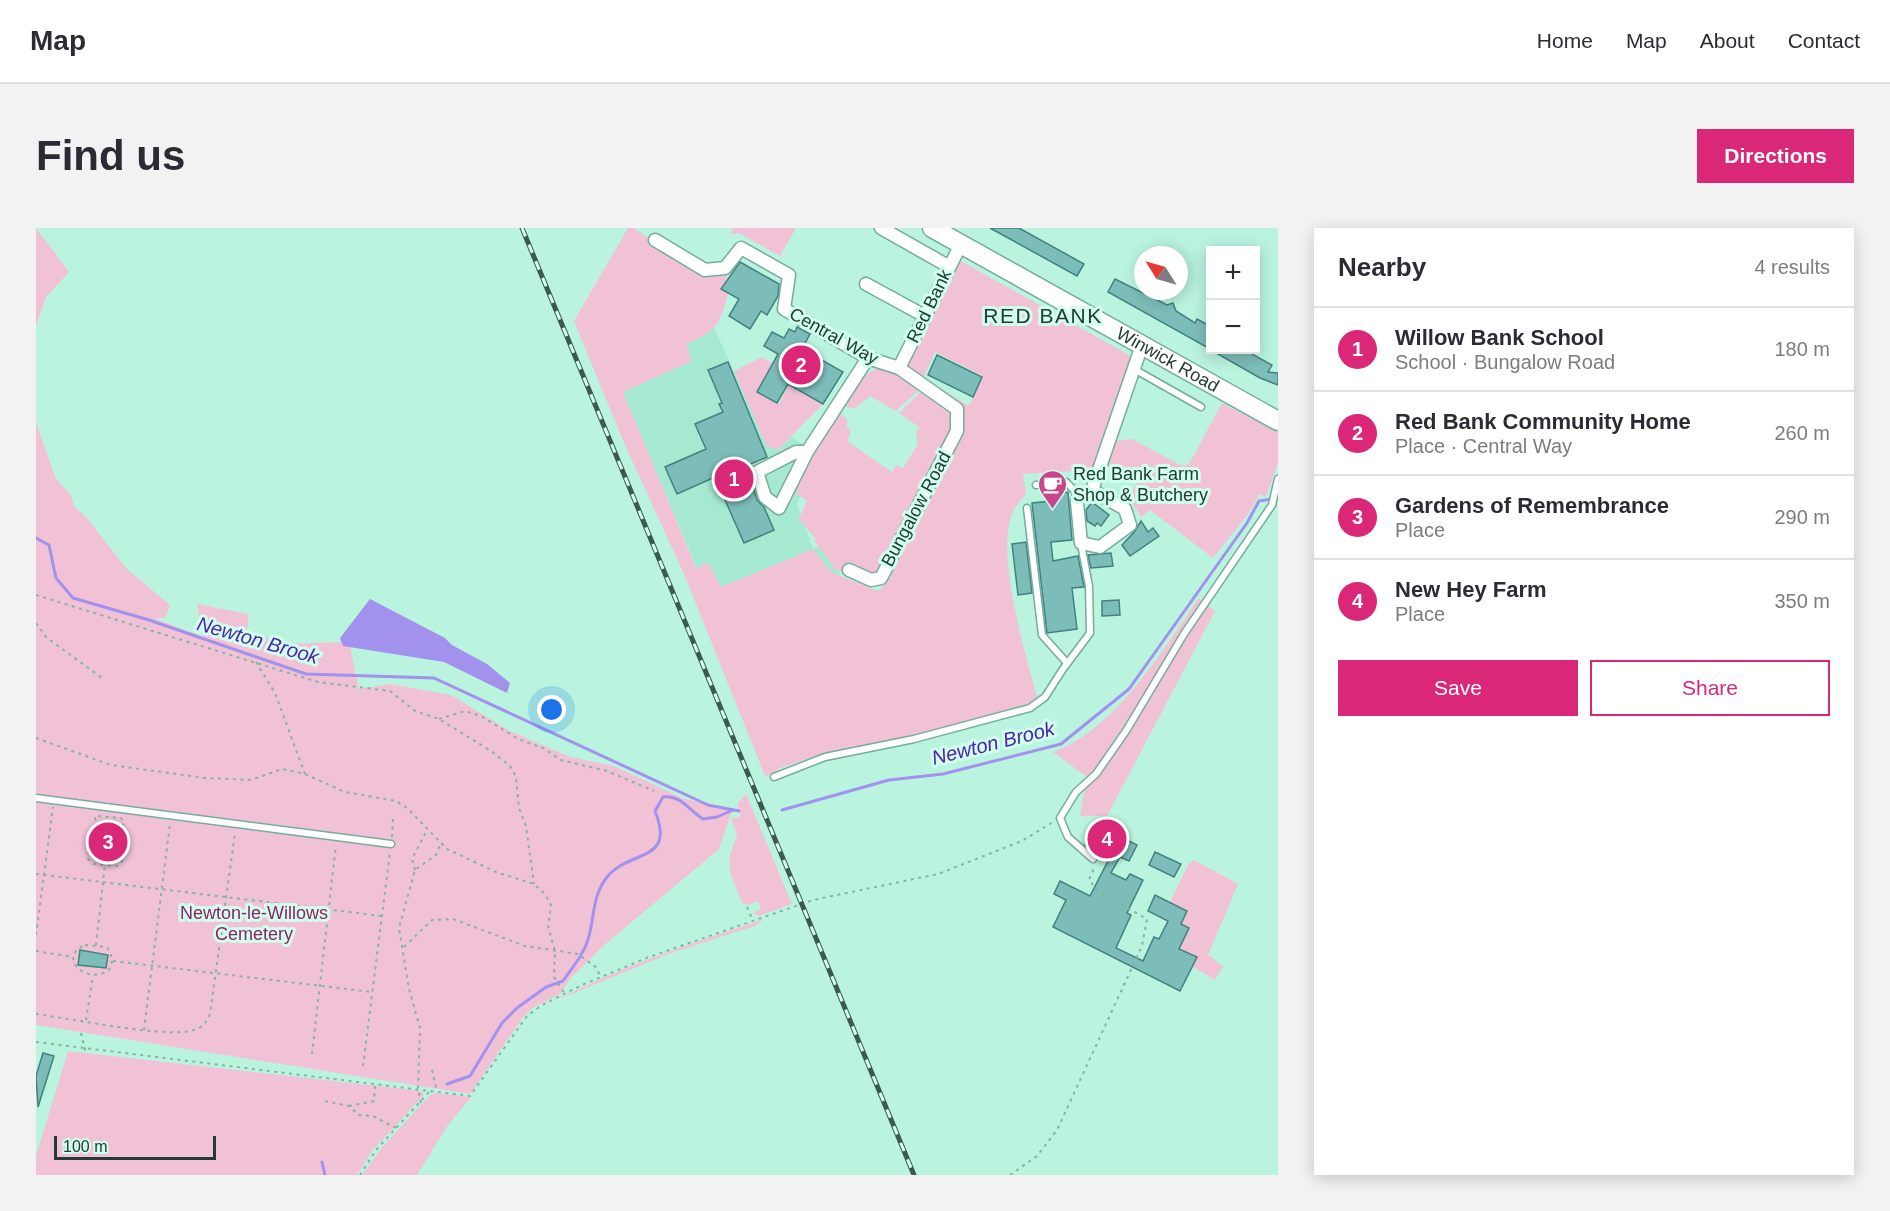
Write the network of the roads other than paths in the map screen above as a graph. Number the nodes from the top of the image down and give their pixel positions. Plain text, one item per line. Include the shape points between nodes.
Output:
1 (881, 228) edge
2 (932, 228) edge
3 (655, 240) dead end
4 (961, 244) junction
5 (948, 266) junction
6 (866, 284) dead end
7 (923, 315) junction
8 (1142, 345) junction
9 (868, 358) junction
10 (899, 368) junction
11 (1133, 369) junction
12 (1201, 406) dead end
13 (957, 409) joint
14 (1275, 415) edge
15 (807, 452) junction
16 (1278, 479) edge
17 (1036, 485) dead end
18 (1092, 490) junction
19 (1079, 495) junction
20 (1027, 508) dead end
21 (1081, 543) junction
22 (849, 570) dead end
23 (1068, 663) junction
24 (774, 777) dead end
25 (36, 798) edge
26 (391, 844) road end
27 (1093, 859) road end

1 - 5 street
2 - 4 main road, Winwick Road
3 - 9 street, Central Way via 705,270 725,268 741,248 789,275 784,309
4 - 5 street, Red Bank
4 - 8 main road, Winwick Road
5 - 7 street, Red Bank
6 - 7 street
7 - 10 street, Red Bank
8 - 11 street
8 - 14 main road, Winwick Road
9 - 10 street, Central Way
9 - 15 street
10 - 13 street, Central Way
11 - 12 lane
11 - 18 street
13 - 22 street, Bungalow Road via 957,431 881,578 871,580
15 - 15 street via 802,461 780,508 765,497 757,472 796,452
16 - 27 lane via 1272,505 1184,634 1126,731 1060,818 1068,837
17 - 19 lane via 1066,482
18 - 19 lane
18 - 21 street via 1125,509 1130,525 1100,547
19 - 21 street
20 - 23 lane via 1042,635
21 - 23 lane via 1089,586 1090,633
23 - 24 lane via 1046,697 1030,708 914,739 825,757
25 - 26 lane

